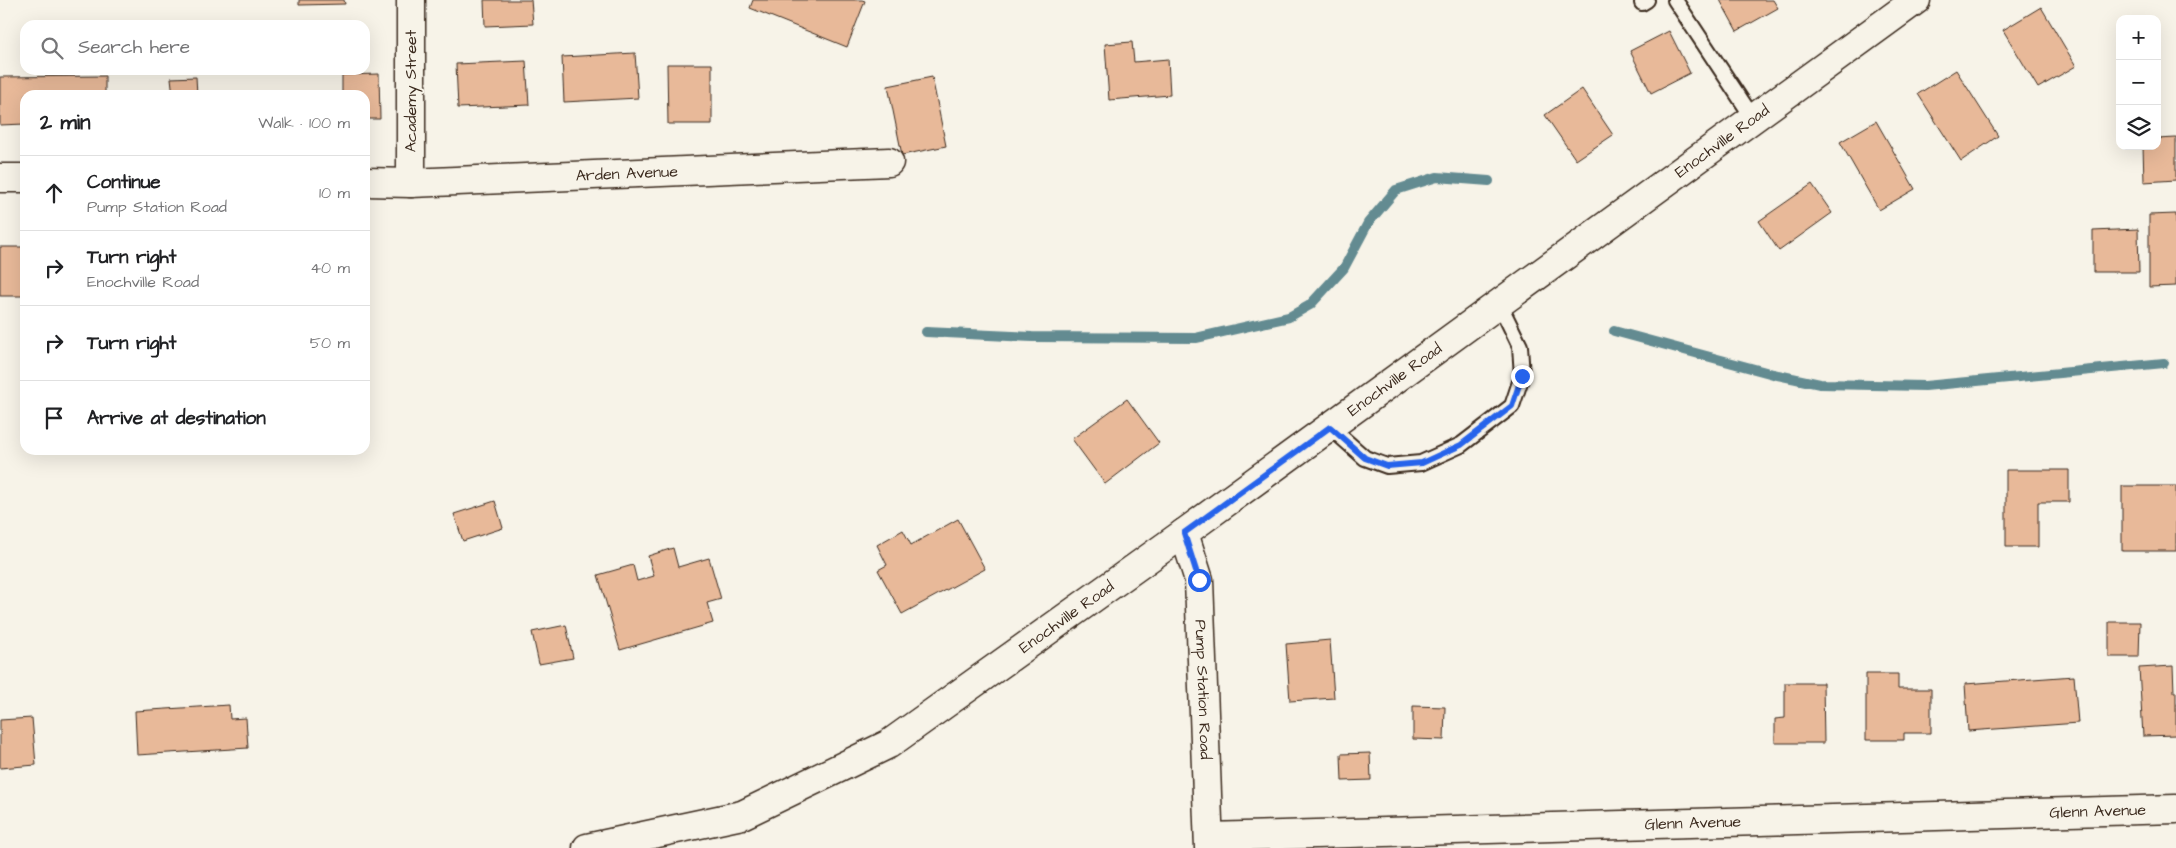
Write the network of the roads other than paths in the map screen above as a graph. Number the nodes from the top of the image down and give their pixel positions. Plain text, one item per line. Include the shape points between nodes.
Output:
1 (411, 0) edge
2 (1675, 0) edge
3 (1916, 0) edge
4 (1753, 118) junction
5 (889, 162) dead end
6 (0, 178) edge
7 (20, 178) edge
8 (370, 182) edge
9 (410, 183) junction
10 (1499, 303) junction
11 (1330, 427) junction
12 (1184, 533) junction
13 (2176, 809) edge
14 (1209, 842) edge
15 (587, 848) edge

1 - 9 street, Academy Street
2 - 4 lane
3 - 4 street, Enochville Road
4 - 10 street, Enochville Road
5 - 9 street, Arden Avenue
6 - 7 street
8 - 9 street, Arden Avenue
10 - 11 street, Enochville Road
10 - 11 lane via 1520,346 1522,376 1512,406 1461,445 1422,463 1387,466 1365,458
11 - 12 street, Enochville Road
12 - 14 street, Pump Station Road via 1199,580
12 - 15 street, Enochville Road via 889,744 742,815
13 - 14 street, Glenn Avenue

